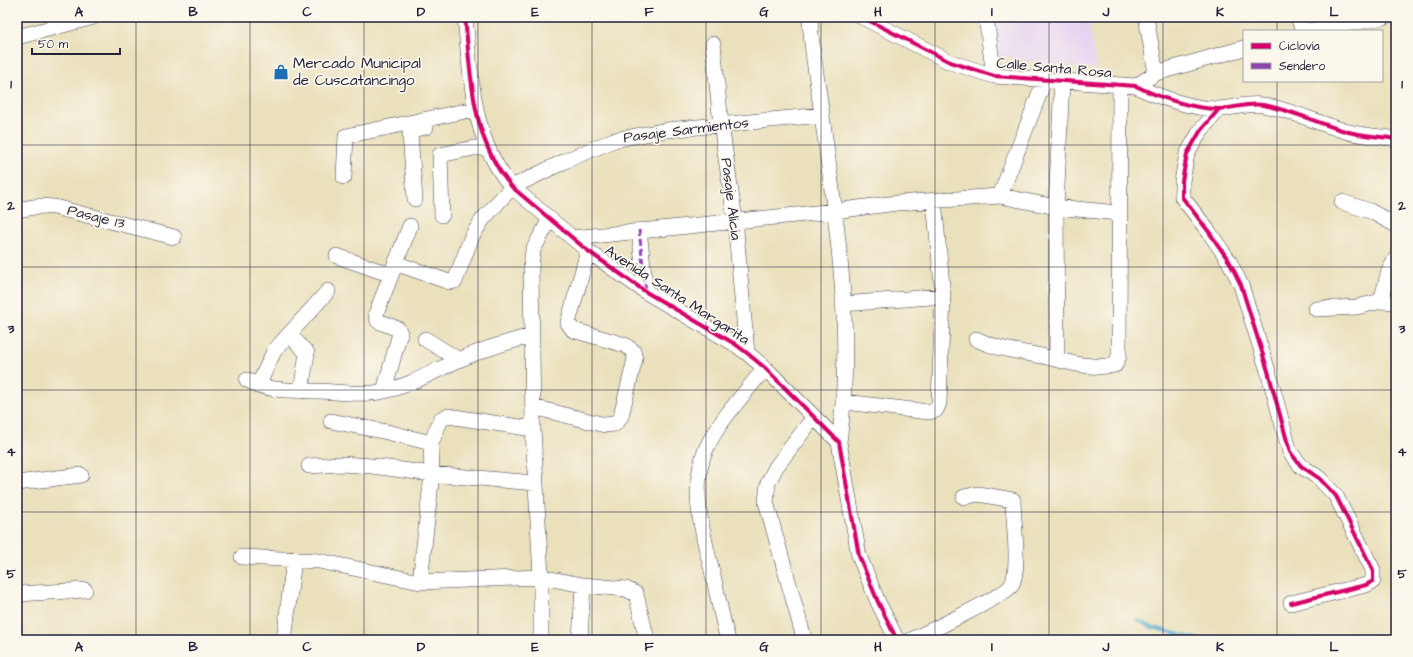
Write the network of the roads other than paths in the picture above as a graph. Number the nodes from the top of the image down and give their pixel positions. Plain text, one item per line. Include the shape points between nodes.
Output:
1 (94, 17) edge
2 (465, 17) edge
3 (810, 17) edge
4 (862, 17) edge
5 (986, 17) edge
6 (1146, 17) edge
7 (1298, 17) edge
8 (1384, 17) edge
9 (885, 22) edge
10 (1303, 30) edge
11 (1312, 30) edge
12 (17, 37) edge
13 (713, 44) dead end
14 (1243, 48) edge
15 (1156, 73) junction
16 (994, 76) junction
17 (1045, 79) junction
18 (1062, 80) junction
19 (1120, 86) junction
20 (1136, 86) junction
21 (1219, 109) junction
22 (476, 114) junction
23 (822, 115) junction
24 (721, 124) junction
25 (1396, 139) edge
26 (487, 148) junction
27 (344, 177) dead end
28 (512, 187) junction
29 (1000, 196) junction
30 (415, 199) dead end
31 (934, 200) junction
32 (1342, 202) dead end
33 (1056, 207) junction
34 (17, 210) edge
35 (835, 211) junction
36 (1118, 213) junction
37 (442, 215) dead end
38 (550, 219) junction
39 (735, 220) junction
40 (1396, 225) edge
41 (410, 226) dead end
42 (639, 230) junction
43 (174, 237) dead end
44 (573, 238) junction
45 (588, 251) junction
46 (337, 256) dead end
47 (1396, 258) edge
48 (393, 269) junction
49 (328, 291) dead end
50 (646, 292) junction
51 (943, 296) junction
52 (1389, 301) edge
53 (843, 304) junction
54 (1316, 309) dead end
55 (288, 334) junction
56 (531, 336) junction
57 (425, 339) dead end
58 (976, 339) dead end
59 (746, 353) junction
60 (1057, 359) junction
61 (459, 360) junction
62 (765, 368) junction
63 (301, 390) junction
64 (384, 391) junction
65 (845, 402) junction
66 (533, 407) junction
67 (814, 417) junction
68 (331, 421) dead end
69 (533, 429) junction
70 (839, 442) junction
71 (431, 443) junction
72 (309, 466) dead end
73 (432, 474) junction
74 (81, 475) dead end
75 (17, 483) edge
76 (535, 483) junction
77 (964, 497) dead end
78 (242, 557) dead end
79 (294, 559) junction
80 (540, 577) junction
81 (420, 582) junction
82 (583, 585) junction
83 (84, 590) dead end
84 (17, 594) edge
85 (1291, 603) dead end
86 (804, 638) dead end
87 (284, 640) edge
88 (541, 640) edge
89 (580, 640) edge
90 (647, 640) edge
91 (728, 640) edge
92 (897, 640) edge
93 (911, 640) edge

1 - 12 street
2 - 22 street, Avenida Santa Margarita
3 - 23 street
4 - 9 street, Calle Santa Rosa
5 - 16 street
6 - 15 street
7 - 10 street
8 - 11 street
9 - 16 street, Calle Santa Rosa via 950,62
13 - 24 street, Pasaje Alicia
14 - 15 street
15 - 20 street
16 - 17 street, Calle Santa Rosa
17 - 18 street, Calle Santa Rosa
17 - 29 street
18 - 19 street, Calle Santa Rosa
18 - 33 street
19 - 20 street, Calle Santa Rosa
19 - 36 street
20 - 21 street via 1152,94
21 - 25 street via 1262,104 1346,131
21 - 85 street via 1201,130 1187,154 1182,197 1229,261 1241,285 1290,452 1301,466 1319,478 1336,496 1373,570 1373,581 1366,585
22 - 26 street, Avenida Santa Margarita
22 - 27 street via 346,136
22 - 30 street via 411,130
23 - 24 street, Pasaje Sarmientos
23 - 35 street
24 - 28 street, Pasaje Sarmientos via 667,130 614,140
24 - 39 street, Pasaje Alicia
26 - 28 street, Avenida Santa Margarita
26 - 37 street via 440,155
28 - 38 street, Avenida Santa Margarita
28 - 48 street via 483,219 472,236 455,281 449,282
29 - 31 street
29 - 33 street
31 - 35 street
31 - 51 street
32 - 40 street via 1370,211
33 - 36 street
33 - 60 street
34 - 43 street, Pasaje 13 via 40,206 54,207
35 - 39 street
35 - 53 street
36 - 60 street via 1119,356 1115,365 1107,367
38 - 44 street, Avenida Santa Margarita
38 - 56 street via 533,250
39 - 42 street
39 - 59 street, Pasaje Alicia
41 - 48 street
42 - 44 street
42 - 50 street
44 - 45 street, Avenida Santa Margarita
45 - 50 street, Avenida Santa Margarita
45 - 66 street via 568,323 572,330 625,345 633,351 635,359 621,416 614,424 605,425
46 - 48 street
47 - 52 street via 1389,271
48 - 64 street via 376,316 378,321 398,329 400,333
49 - 55 street
50 - 59 street, Avenida Santa Margarita
51 - 53 street
51 - 65 street via 939,403 936,410 929,412
52 - 54 street via 1357,307
53 - 65 street via 846,342
55 - 63 street via 307,352
55 - 63 street via 252,383 277,390
56 - 61 street via 489,347
56 - 66 street
57 - 61 street
58 - 60 street via 1003,350
59 - 62 street, Avenida Santa Margarita
61 - 64 street via 427,376
62 - 67 street, Avenida Santa Margarita
62 - 91 street via 726,417 707,448 699,469 698,505
63 - 64 street via 363,393
65 - 70 street
66 - 69 street
67 - 70 street, Avenida Santa Margarita
67 - 86 street via 776,467 768,482 766,502
68 - 71 street
69 - 71 street via 444,416
69 - 76 street
70 - 92 street via 859,556
71 - 73 street
72 - 73 street via 372,466
73 - 76 street
73 - 81 street
74 - 75 street
76 - 80 street
77 - 93 street via 978,494 1013,500 1016,546 1014,575 1010,586 994,598
78 - 79 street
79 - 81 street via 319,561
79 - 87 street
80 - 81 street
80 - 82 street
80 - 88 street
82 - 89 street
82 - 90 street via 632,590 641,608
83 - 84 street

